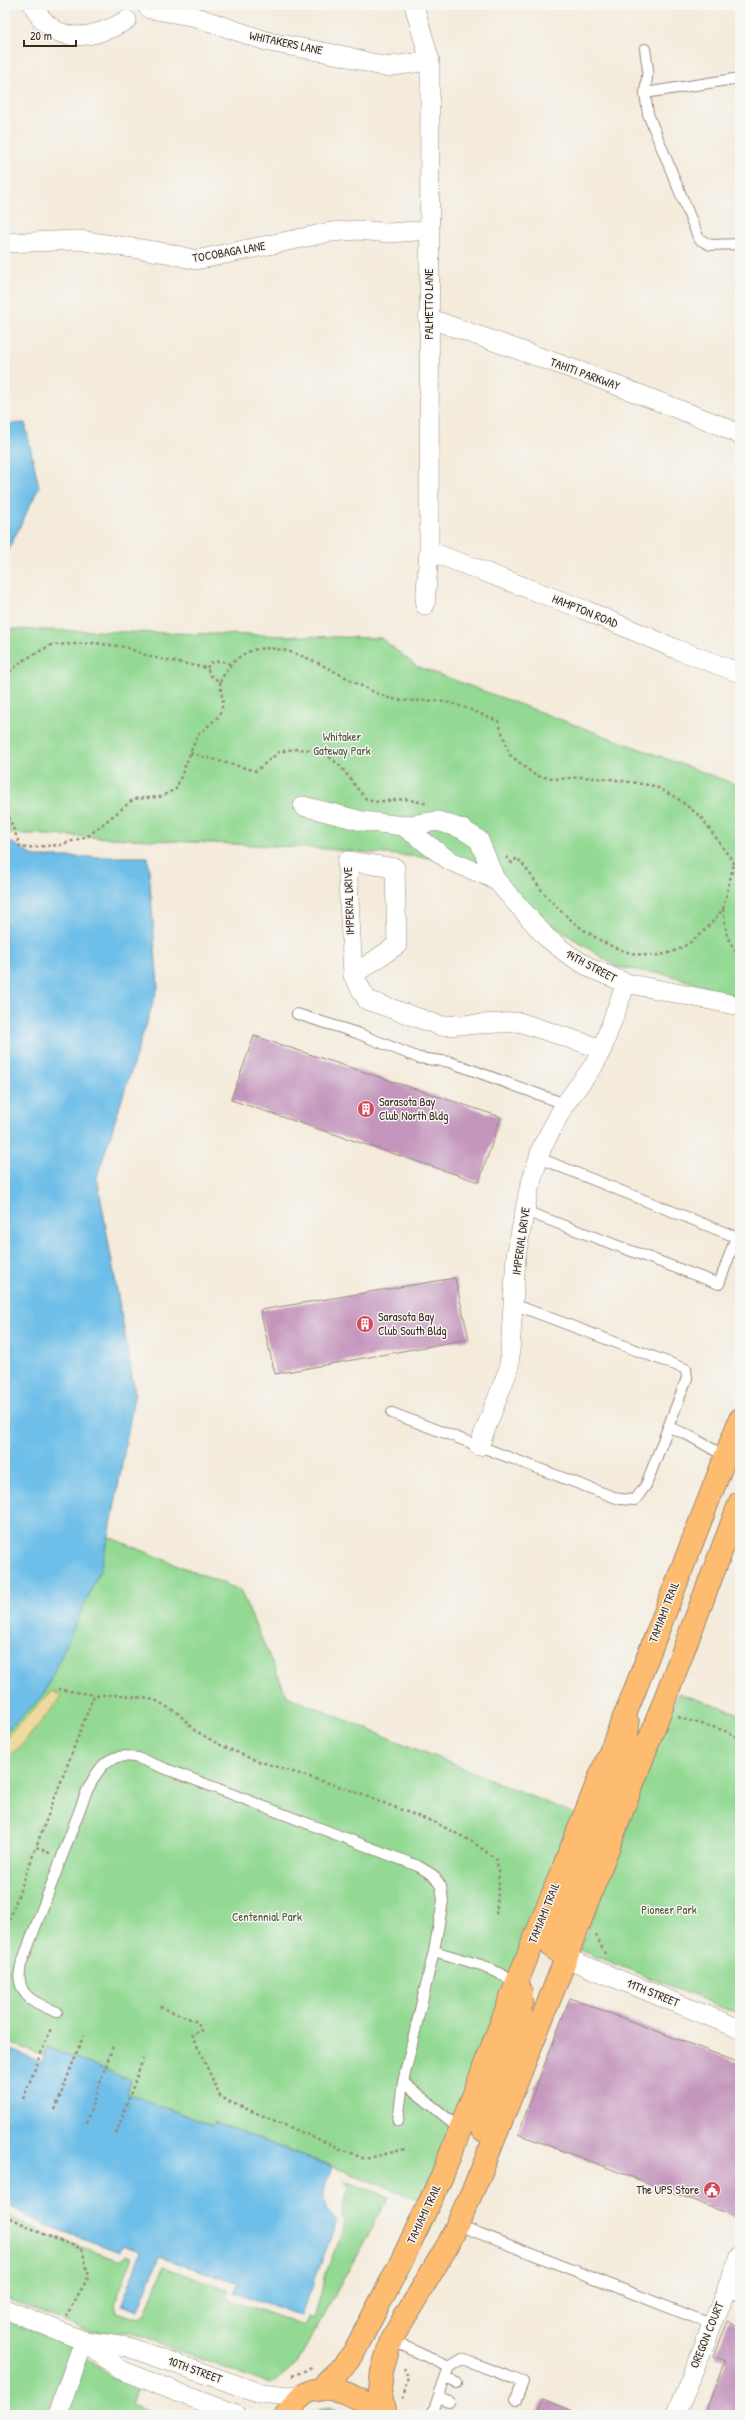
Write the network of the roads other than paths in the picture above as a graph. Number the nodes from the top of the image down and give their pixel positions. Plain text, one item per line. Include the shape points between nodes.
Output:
1 (33, 5) edge
2 (146, 5) edge
3 (414, 5) edge
4 (127, 20) dead end
5 (645, 49) dead end
6 (430, 61) junction
7 (740, 78) edge
8 (645, 93) junction
9 (429, 230) junction
10 (5, 243) edge
11 (740, 244) edge
12 (428, 318) junction
13 (740, 435) edge
14 (429, 551) junction
15 (425, 606) dead end
16 (740, 673) edge
17 (303, 806) dead end
18 (403, 826) junction
19 (495, 879) junction
20 (353, 975) junction
21 (626, 983) junction
22 (740, 1006) edge
23 (297, 1014) dead end
24 (602, 1049) junction
25 (565, 1104) junction
26 (539, 1158) junction
27 (525, 1211) junction
28 (513, 1304) junction
29 (392, 1413) dead end
30 (740, 1419) edge
31 (668, 1427) junction
32 (479, 1446) junction
33 (725, 1456) junction
34 (740, 1502) edge
35 (630, 1700) junction
36 (434, 1951) junction
37 (566, 1958) junction
38 (516, 1982) junction
39 (57, 2012) dead end
40 (740, 2029) edge
41 (402, 2082) junction
42 (398, 2121) dead end
43 (460, 2131) junction
44 (470, 2198) junction
45 (458, 2225) junction
46 (740, 2256) edge
47 (732, 2295) edge
48 (5, 2308) edge
49 (711, 2324) junction
50 (391, 2340) junction
51 (84, 2341) junction
52 (448, 2367) junction
53 (444, 2378) junction
54 (457, 2383) dead end
55 (312, 2392) junction
56 (438, 2398) junction
57 (516, 2400) dead end
58 (449, 2402) dead end
59 (57, 2415) edge
60 (236, 2415) edge
61 (286, 2415) edge
62 (384, 2415) edge
63 (432, 2415) edge
64 (676, 2415) edge

1 - 4 street via 42,22 57,32 74,36 93,35
2 - 6 street, WHITAKERS LANE via 150,9 196,17 269,42 345,56 385,68
3 - 6 street, PALMETTO LANE
5 - 8 lane via 648,69
6 - 9 street, PALMETTO LANE
7 - 8 lane
8 - 11 lane via 648,114 698,239 710,245
9 - 10 street, TOCOBAGA LANE via 389,233 359,230 331,232 196,260 78,240
9 - 12 street, PALMETTO LANE
12 - 13 street, TAHITI PARKWAY via 588,374
12 - 14 street, PALMETTO LANE
14 - 15 street, PALMETTO LANE
14 - 16 street, HAMPTON ROAD via 585,610
17 - 18 street, 14TH STREET via 348,819
18 - 19 street, 14TH STREET via 450,861
18 - 19 street, 14TH STREET via 438,821 470,833 482,846
19 - 21 street, 14TH STREET via 557,947 592,969
20 - 20 street, IMPERIAL DRIVE via 347,861 395,868 397,945
20 - 24 street, IMPERIAL DRIVE via 367,1000 441,1026 519,1022
21 - 22 street, 14TH STREET
21 - 24 street, IMPERIAL DRIVE
23 - 25 lane via 356,1033 419,1058 450,1062
24 - 25 street, IMPERIAL DRIVE via 594,1065
25 - 26 street, IMPERIAL DRIVE via 542,1147
26 - 27 street, IMPERIAL DRIVE
26 - 27 lane via 736,1237 719,1284
27 - 28 street, IMPERIAL DRIVE via 516,1256
28 - 31 lane via 686,1369 687,1378
28 - 32 street, IMPERIAL DRIVE via 509,1368
29 - 32 lane
30 - 33 main road, TAMIAMI TRAIL
31 - 32 lane via 646,1485 635,1500 619,1499
31 - 33 lane
33 - 35 main road, TAMIAMI TRAIL
34 - 37 main road
35 - 37 main road via 626,1754 552,1941 554,1950
35 - 38 main road, TAMIAMI TRAIL
36 - 38 lane via 484,1966
36 - 39 lane via 443,1901 441,1886 433,1875 418,1866 130,1756 115,1757 99,1769 86,1793 18,1977 20,1988 30,1998
36 - 41 lane
37 - 40 street, 11TH STREET
37 - 44 main road
38 - 43 main road, TAMIAMI TRAIL
38 - 44 main road via 521,1992 521,2020 482,2130
41 - 42 lane
41 - 43 lane
43 - 55 main road, TAMIAMI TRAIL via 422,2220 357,2346 340,2370
44 - 45 main road
45 - 49 lane
45 - 50 main road
46 - 47 street, OREGON COURT
47 - 49 street, OREGON COURT
48 - 51 street, 10TH STREET
49 - 64 street, OREGON COURT
50 - 52 lane
50 - 62 main road via 382,2371 380,2390
51 - 55 street, 10TH STREET via 128,2347 260,2393 272,2395
51 - 59 street
51 - 60 street, 10TH STREET via 121,2370
52 - 53 lane
52 - 57 lane via 462,2360 523,2382
53 - 54 lane
53 - 56 lane
55 - 61 main road, TAMIAMI TRAIL
55 - 62 main road via 340,2391 354,2396
56 - 58 lane
56 - 63 lane

